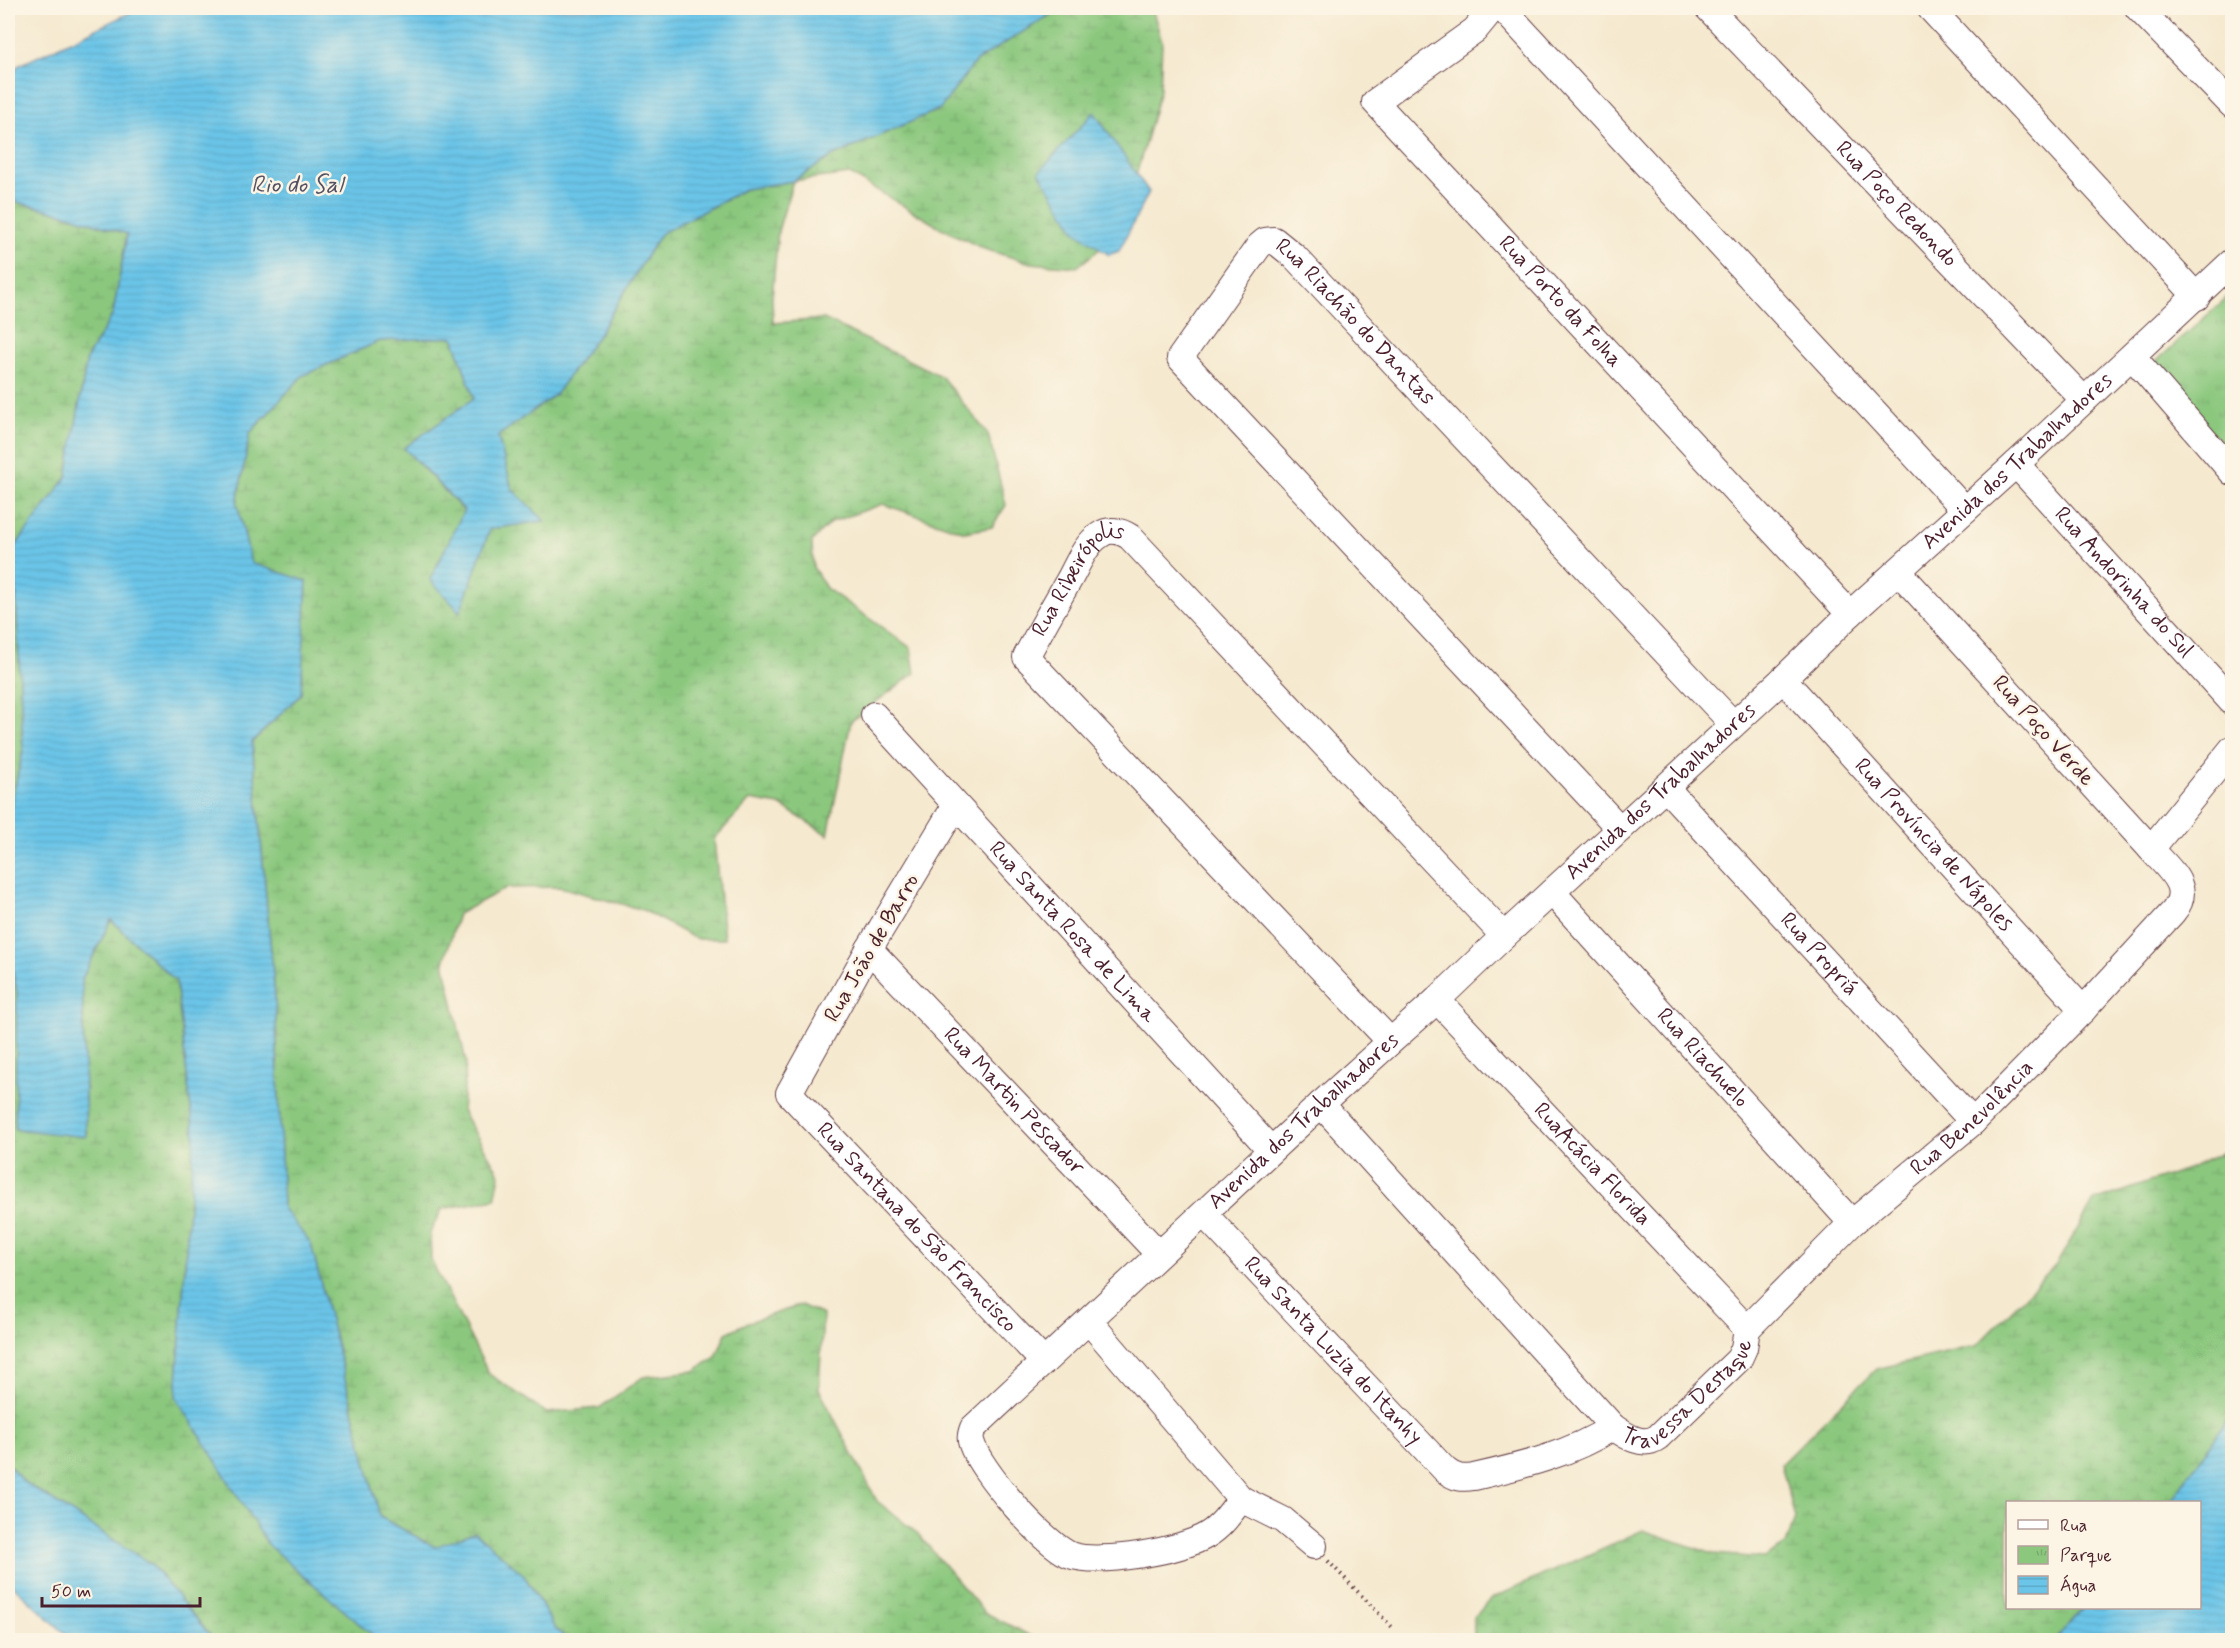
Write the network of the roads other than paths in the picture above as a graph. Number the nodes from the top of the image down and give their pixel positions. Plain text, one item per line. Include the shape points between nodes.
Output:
1 (1493, 8) edge
2 (1502, 8) edge
3 (1708, 8) edge
4 (1930, 8) edge
5 (2138, 8) edge
6 (2232, 105) edge
7 (2232, 262) edge
8 (2197, 297) junction
9 (2132, 356) junction
10 (2084, 400) junction
11 (2016, 464) junction
12 (2232, 472) edge
13 (1965, 510) junction
14 (1898, 571) junction
15 (1850, 614) junction
16 (1783, 679) junction
17 (2232, 702) edge
18 (873, 715) dead end
19 (1732, 724) junction
20 (2232, 749) edge
21 (1666, 788) junction
22 (962, 812) junction
23 (1620, 829) junction
24 (2151, 849) junction
25 (1552, 892) junction
26 (2182, 895) joint
27 (1504, 936) junction
28 (869, 949) junction
29 (1437, 1000) junction
30 (2083, 1010) junction
31 (1390, 1041) junction
32 (789, 1093) joint
33 (1321, 1104) junction
34 (1973, 1122) junction
35 (1271, 1150) junction
36 (1204, 1214) junction
37 (1852, 1223) junction
38 (1159, 1254) junction
39 (1089, 1321) junction
40 (1747, 1329) junction
41 (1043, 1362) junction
42 (1613, 1427) junction
43 (1241, 1499) junction
44 (1314, 1546) road end

1 - 15 street, Rua Porto da Folha via 1475,30 1375,102
2 - 13 street
3 - 10 street, Rua Poço Redondo
4 - 8 street
5 - 6 street
7 - 8 street, Avenida dos Trabalhadores
8 - 9 street, Avenida dos Trabalhadores
9 - 10 street, Avenida dos Trabalhadores
9 - 12 street
10 - 11 street, Avenida dos Trabalhadores
11 - 13 street, Avenida dos Trabalhadores
11 - 17 street, Rua Andorinha do Sul
13 - 14 street, Avenida dos Trabalhadores
14 - 15 street, Avenida dos Trabalhadores
14 - 24 street, Rua Poço Verde
15 - 16 street, Avenida dos Trabalhadores
16 - 19 street, Avenida dos Trabalhadores
16 - 30 street, Rua Província de Nápoles
18 - 22 street, Rua Santa Rosa de Lima
19 - 21 street, Avenida dos Trabalhadores
19 - 23 street, Rua Riachão do Dantas via 1295,257 1274,240 1259,246 1180,358
20 - 24 street
21 - 23 street, Avenida dos Trabalhadores
21 - 34 street, Rua Propriá
22 - 28 street, Rua João de Barro via 949,816
22 - 35 street, Rua Santa Rosa de Lima
23 - 25 street, Avenida dos Trabalhadores
24 - 26 street, Rua Poço Verde via 2179,883
25 - 27 street, Avenida dos Trabalhadores
25 - 37 street, Rua Riachuelo
26 - 30 street, Rua Benevolência via 2168,918
27 - 29 street, Avenida dos Trabalhadores
27 - 31 street, Rua Ribeirópolis via 1130,537 1112,531 1101,533 1080,559 1026,657
28 - 32 street, Rua João de Barro
28 - 38 street, Rua Martin Pescador
29 - 31 street, Avenida dos Trabalhadores
29 - 40 street, RuaAcácia Florida
30 - 34 street, Rua Benevolência
31 - 33 street, Avenida dos Trabalhadores
32 - 41 street, Rua Santana do São Francisco
33 - 35 street, Avenida dos Trabalhadores
33 - 42 street, Travessa Destaque
34 - 37 street, Rua Benevolência
35 - 36 street, Avenida dos Trabalhadores
36 - 38 street, Avenida dos Trabalhadores
36 - 42 street, Rua Santa Luzia do Itanhy via 1445,1470 1457,1478 1562,1453
37 - 40 street, Rua Benevolência
38 - 39 street, Avenida dos Trabalhadores
39 - 41 street, Avenida dos Trabalhadores
39 - 43 street
40 - 42 street, Travessa Destaque via 1739,1359 1655,1439 1638,1441
41 - 43 street, Avenida dos Trabalhadores via 980,1420 971,1438 994,1482 1063,1551 1080,1558 1100,1559 1167,1549 1205,1536
43 - 44 street via 1283,1520

